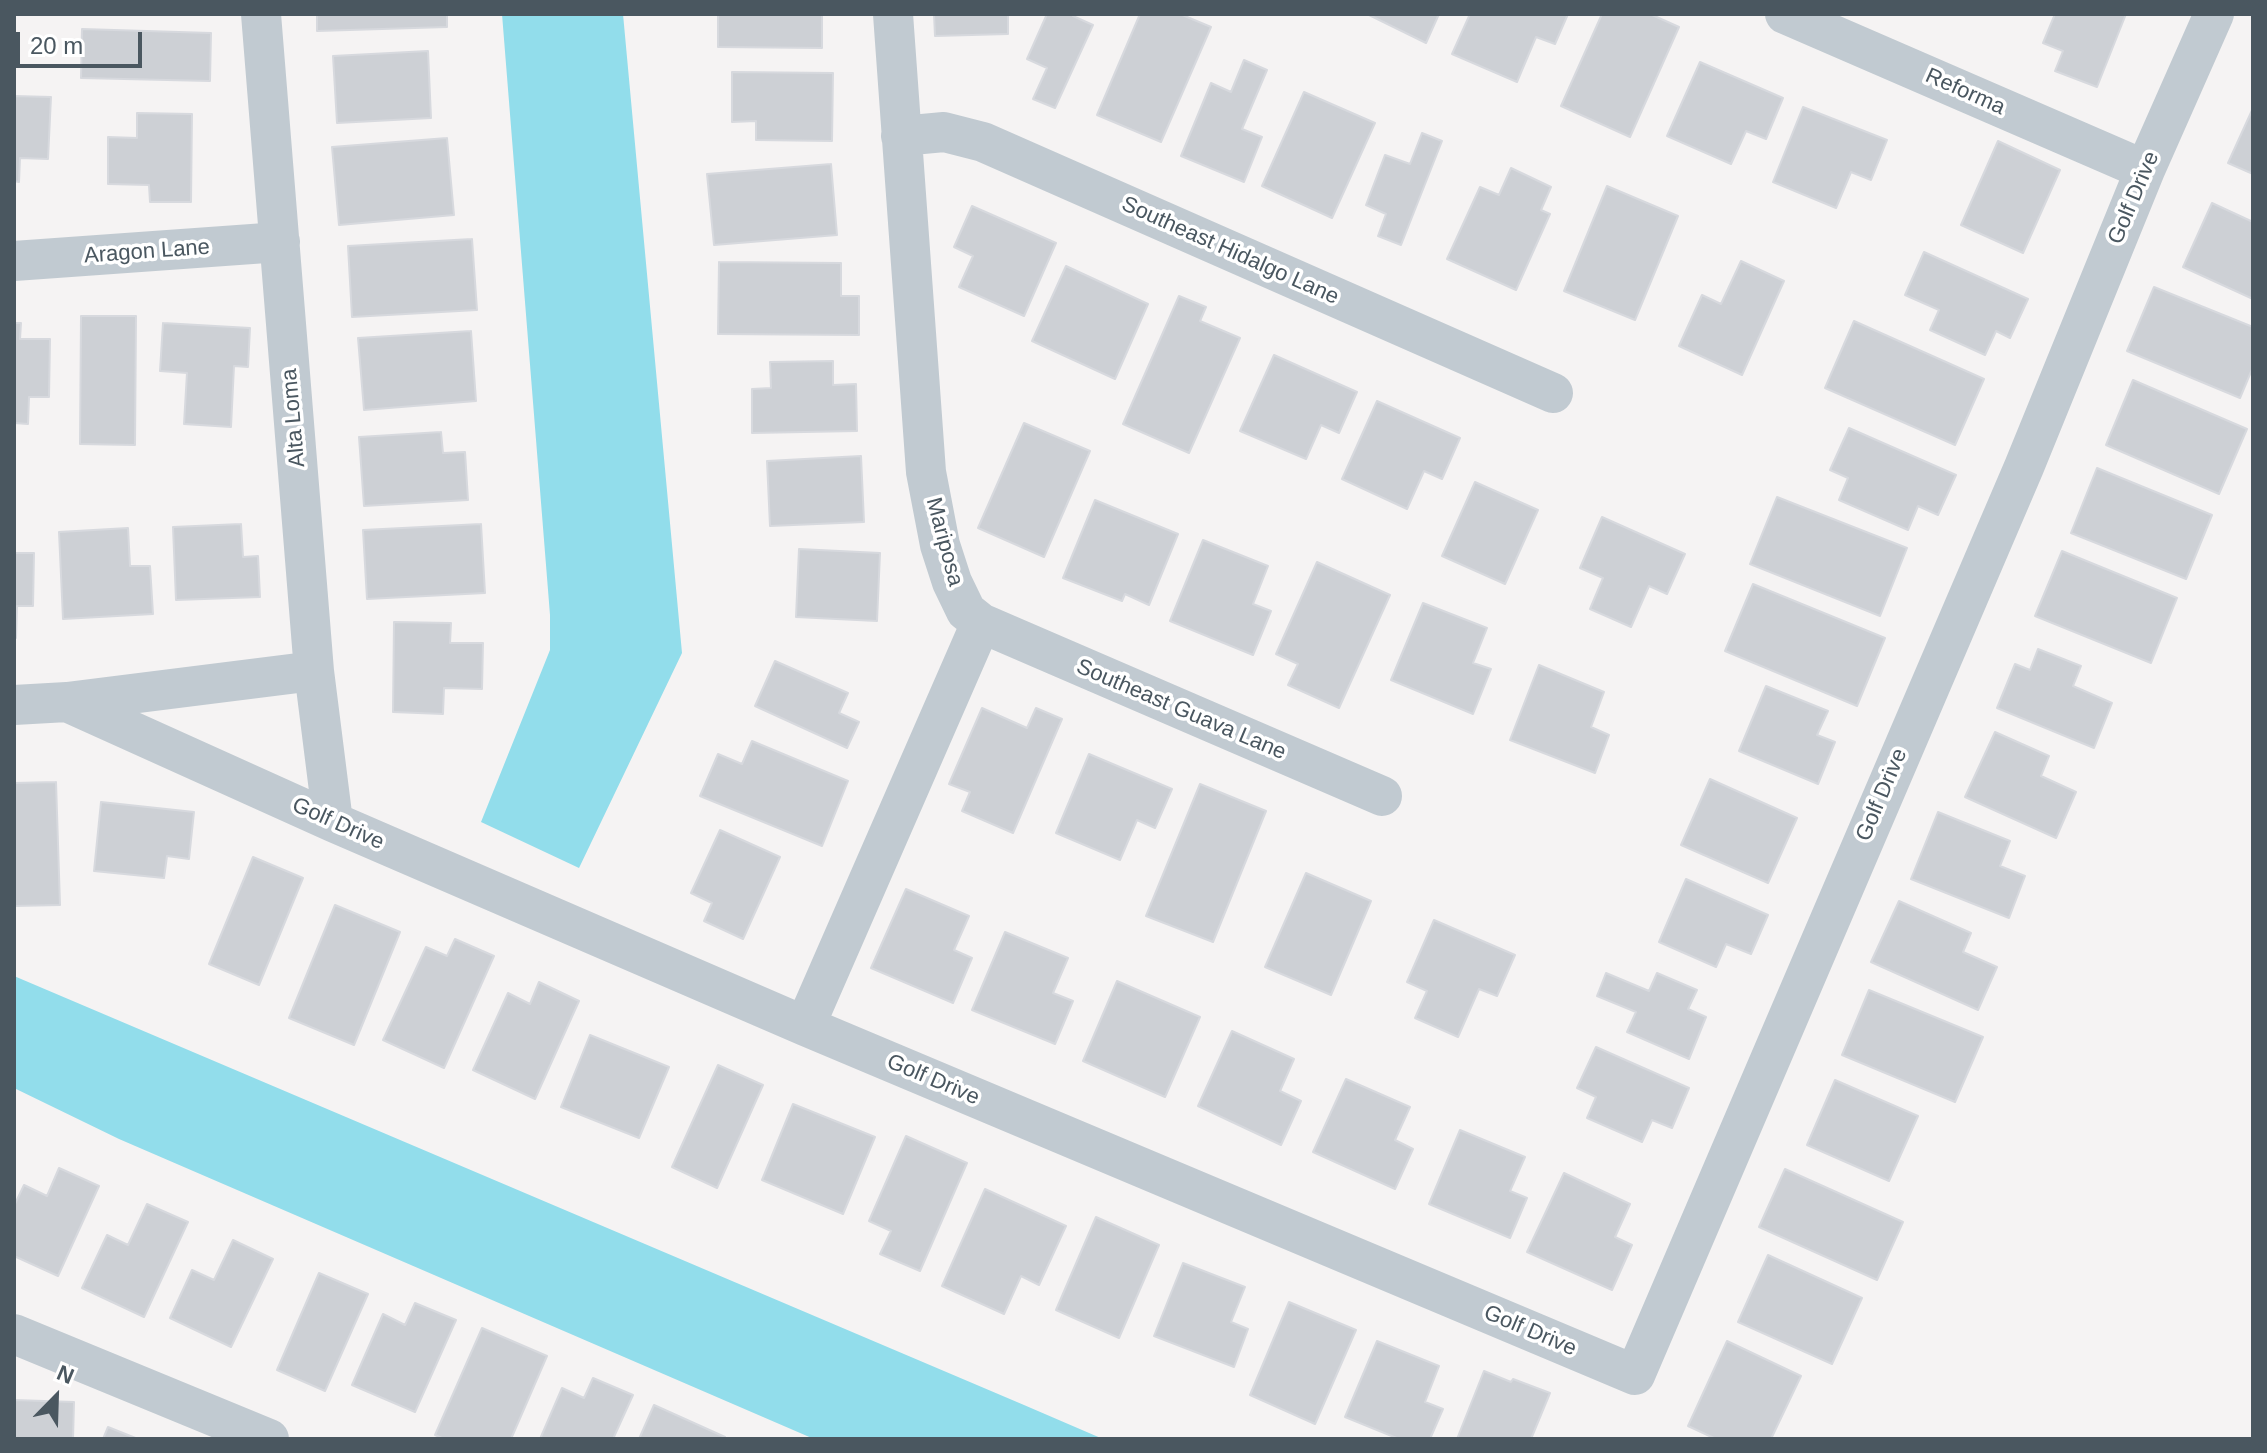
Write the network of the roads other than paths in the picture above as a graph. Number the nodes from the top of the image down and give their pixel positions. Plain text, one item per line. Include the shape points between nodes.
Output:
1 (261, 14) edge
2 (893, 14) edge
3 (1785, 14) edge
4 (2214, 14) edge
5 (901, 136) junction
6 (2145, 170) junction
7 (280, 242) junction
8 (14, 261) edge
9 (1553, 393) dead end
10 (981, 623) junction
11 (314, 671) junction
12 (67, 702) junction
13 (14, 705) edge
14 (1382, 796) dead end
15 (333, 822) junction
16 (805, 1026) junction
17 (14, 1334) edge
18 (269, 1439) edge

1 - 7 street, Alta Loma
2 - 5 street, Mariposa
3 - 6 street, Reforma
4 - 6 street, Golf Drive
5 - 9 street, Southeast Hidalgo Lane via 944,132 983,142
5 - 10 street, Mariposa via 926,472 952,582 966,611
6 - 16 street, Golf Drive via 2024,467 1635,1375
7 - 8 street, Aragon Lane
7 - 11 street, Alta Loma
10 - 14 street, Southeast Guava Lane
10 - 16 street
11 - 12 street, Golf Drive
11 - 15 street, Alta Loma
12 - 13 street, Golf Drive
12 - 15 street, Golf Drive
15 - 16 street, Golf Drive
17 - 18 street

